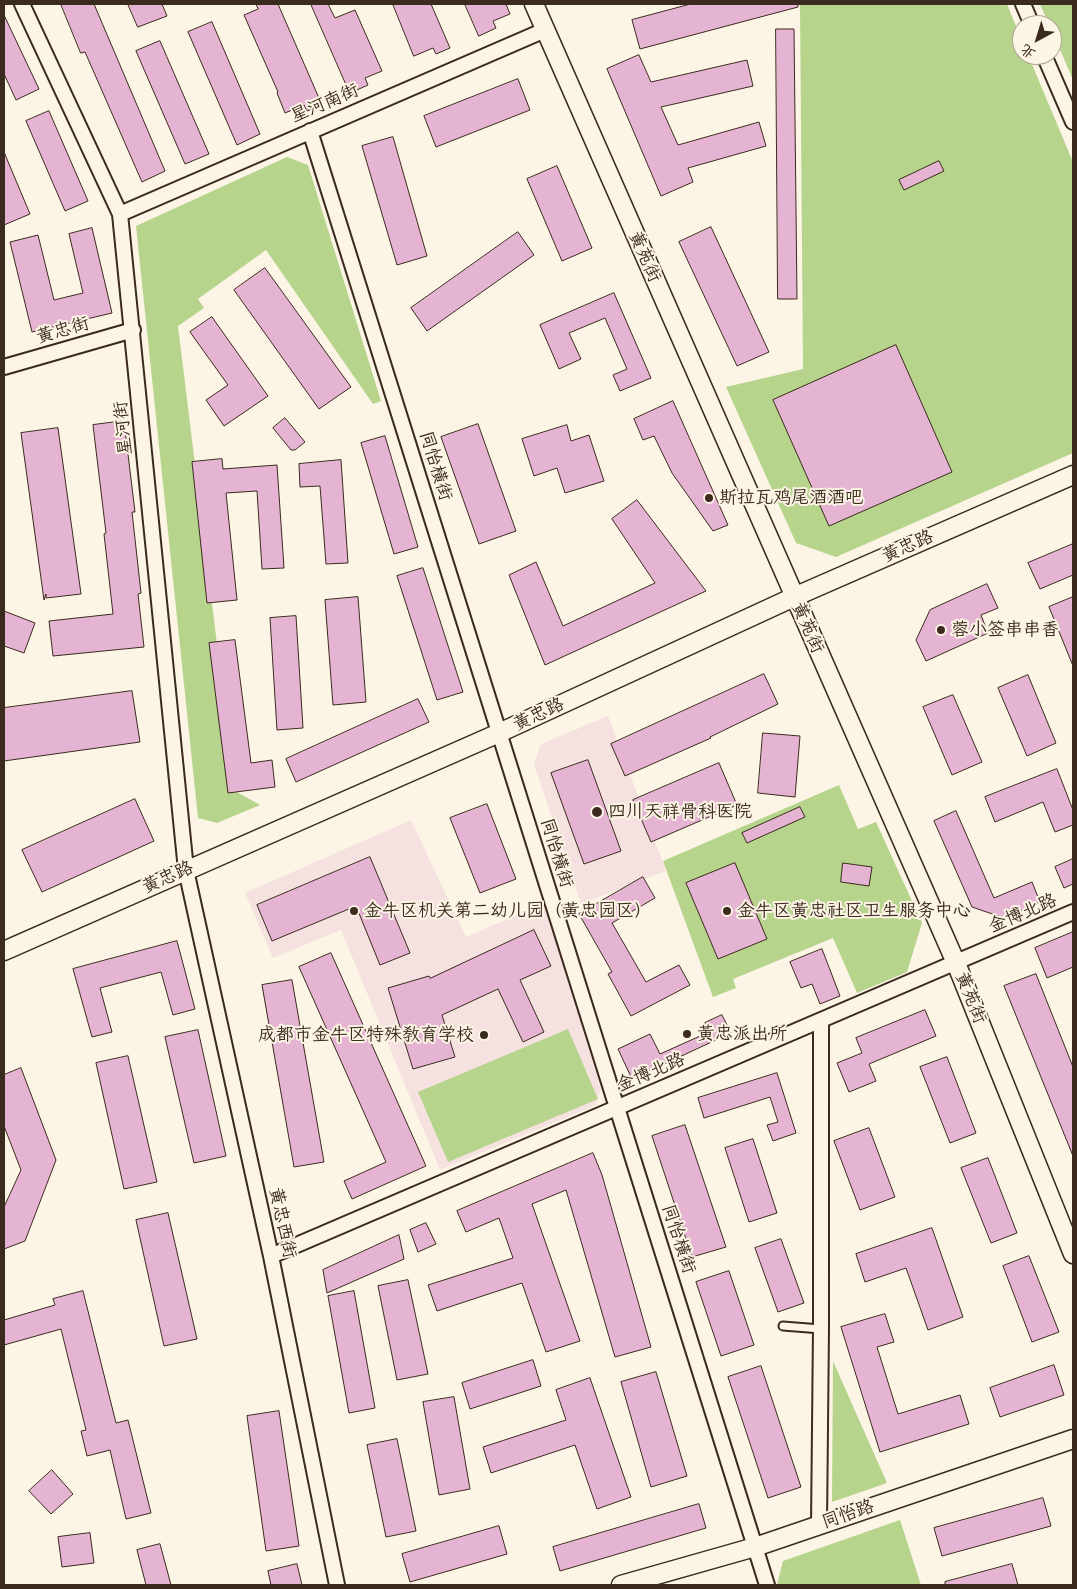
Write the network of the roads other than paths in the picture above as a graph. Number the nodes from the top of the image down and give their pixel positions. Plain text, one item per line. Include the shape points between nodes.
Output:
1 (22, 4) edge
2 (534, 4) edge
3 (545, 30) junction
4 (1048, 65) edge
5 (1073, 122) edge
6 (310, 131) junction
7 (120, 214) junction
8 (133, 330) junction
9 (4, 367) edge
10 (1073, 475) edge
11 (794, 597) junction
12 (499, 733) junction
13 (186, 870) junction
14 (1073, 912) edge
15 (4, 951) edge
16 (956, 963) junction
17 (821, 1020) junction
18 (617, 1108) junction
19 (1073, 1254) edge
20 (270, 1256) junction
21 (783, 1326) dead end
22 (821, 1329) junction
23 (1073, 1439) edge
24 (819, 1524) junction
25 (755, 1547) junction
26 (337, 1585) edge
27 (621, 1585) edge
28 (767, 1585) edge

1 - 7 street, 星河街
2 - 3 street, 黄苑街
3 - 6 street, 星河南街
3 - 11 street, 黄苑街
4 - 5 street
6 - 7 street, 星河南街
6 - 12 street, 同怡横街
7 - 8 street, 星河街
8 - 9 street, 黄忠街
8 - 13 street, 星河街
10 - 11 street, 黄忠路
11 - 12 street, 黄忠路
11 - 16 street, 黄苑街
12 - 13 street, 黄忠路
12 - 18 street, 同怡横街
13 - 15 street, 黄忠路
13 - 20 street, 黄忠西街
14 - 16 street, 金博北路
16 - 17 street, 金博北路
16 - 19 street, 黄苑街
17 - 18 street, 金博北路
17 - 22 street
18 - 20 street, 金博北路
18 - 25 street, 同怡横街
20 - 26 street, 黄忠西街
21 - 22 lane
22 - 24 street
23 - 24 street, 同怡路
24 - 25 street, 同怡路
25 - 27 street, 同怡路
25 - 28 street, 同怡横街

